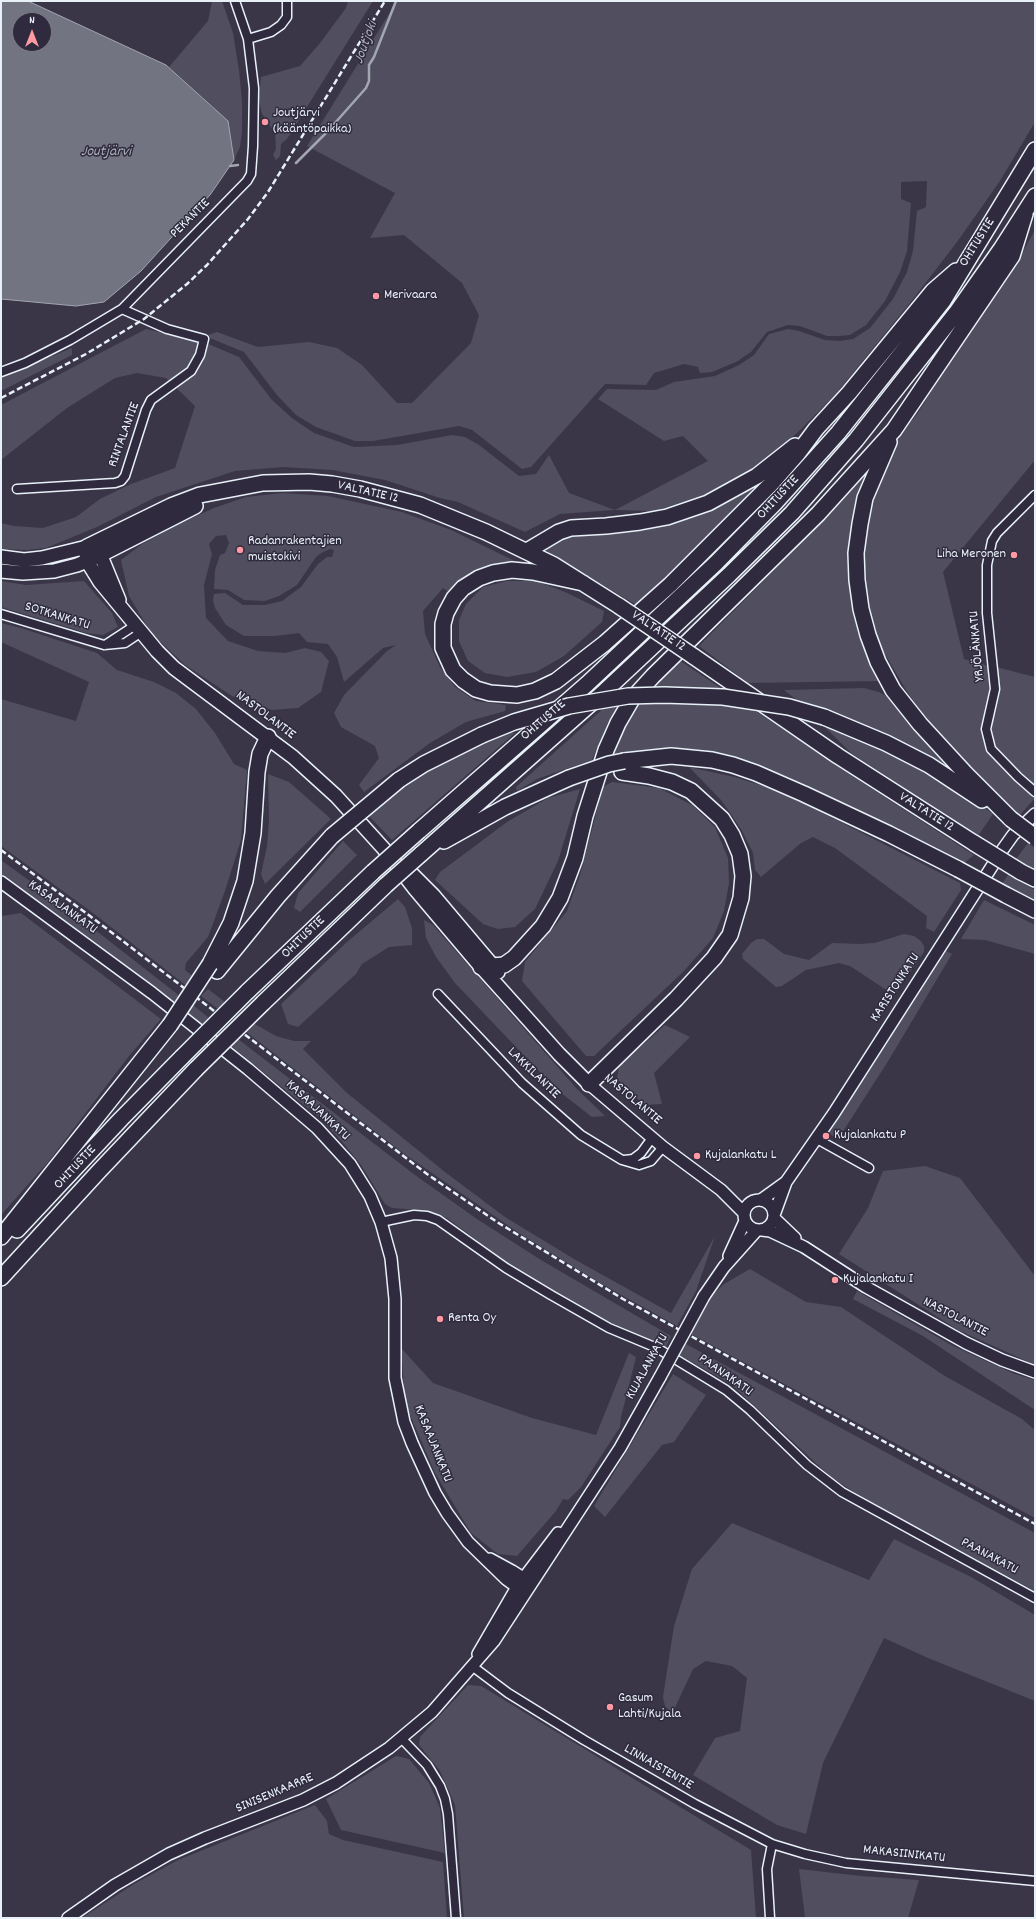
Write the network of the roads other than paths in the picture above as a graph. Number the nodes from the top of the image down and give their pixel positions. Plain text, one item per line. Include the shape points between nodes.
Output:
1 (234, 1) edge
2 (287, 1) edge
3 (248, 39) junction
4 (1035, 150) edge
5 (1035, 196) edge
6 (1025, 214) junction
7 (965, 263) junction
8 (122, 309) junction
9 (1, 372) edge
10 (816, 429) junction
11 (894, 430) junction
12 (242, 486) junction
13 (17, 489) dead end
14 (1035, 494) edge
15 (527, 551) junction
16 (91, 554) junction
17 (1, 557) edge
18 (1, 571) edge
19 (583, 583) junction
20 (1, 614) edge
21 (137, 629) junction
22 (268, 738) junction
23 (623, 767) junction
24 (1035, 792) edge
25 (1035, 814) edge
26 (1011, 819) junction
27 (1035, 837) edge
28 (422, 854) junction
29 (1035, 879) edge
30 (1, 882) edge
31 (1035, 910) edge
32 (488, 967) junction
33 (213, 968) junction
34 (438, 994) dead end
35 (589, 1084) junction
36 (652, 1138) junction
37 (816, 1139) junction
38 (663, 1147) junction
39 (622, 1160) junction
40 (869, 1168) dead end
41 (786, 1182) junction
42 (721, 1190) junction
43 (756, 1200) junction
44 (774, 1216) junction
45 (744, 1217) junction
46 (382, 1222) junction
47 (760, 1230) junction
48 (1, 1236) edge
49 (804, 1246) junction
50 (1, 1247) edge
51 (724, 1268) junction
52 (1, 1278) edge
53 (1035, 1372) edge
54 (522, 1584) junction
55 (1035, 1598) edge
56 (472, 1666) junction
57 (402, 1739) junction
58 (772, 1844) junction
59 (1035, 1880) edge
60 (68, 1918) edge
61 (456, 1918) edge
62 (770, 1918) edge

1 - 3 street, PEKANTIE
2 - 3 street via 287,17 281,25 271,32
3 - 8 street, PEKANTIE via 254,88 253,146 247,181
4 - 7 highway, OHITUSTIE
5 - 6 highway, OHITUSTIE
6 - 11 highway via 1012,256
6 - 28 highway, OHITUSTIE via 956,312 856,440 792,513 730,575 605,691
7 - 10 highway via 934,291
7 - 50 highway, OHITUSTIE, bridge via 943,301 838,433 776,503 716,563 586,684 373,872 247,992 121,1118
8 - 9 street, PEKANTIE via 26,363
8 - 13 street, RINTALANTIE via 167,329 204,339 200,355 191,371 151,400 122,481
10 - 15 highway via 757,476 708,503 667,518 612,526 571,528 559,532
10 - 19 highway via 770,485 670,585 605,643 556,681 535,691 517,695 490,694 462,680 453,670 443,648 443,624 454,598 468,585 493,573 512,570
11 - 26 highway via 866,498 856,553 861,609 868,635 878,662 893,690 920,724
11 - 32 highway via 818,514 632,699 606,750 575,858 560,898 543,926 523,948 504,965
12 - 15 highway, VALTATIE 12 via 308,482 360,489 426,508
12 - 16 highway, VALTATIE 12
12 - 16 highway, VALTATIE 12 via 200,495 171,506 113,535
14 - 24 street, YRJÖLÄNKATU via 997,533 992,542 987,565 987,613 995,689 986,730 991,749
15 - 19 highway, VALTATIE 12
16 - 17 main road via 24,560
16 - 18 main road via 54,571
16 - 21 main road, NASTOLANTIE via 108,571 124,611
19 - 29 highway, VALTATIE 12, bridge via 838,756
20 - 21 street, SOTKANKATU via 104,646
21 - 22 main road, NASTOLANTIE via 174,668
22 - 32 main road, NASTOLANTIE via 336,796 384,849 415,889
22 - 33 highway via 260,754 257,772 253,833 245,881
23 - 28 highway, bridge via 568,778 505,807
23 - 31 highway, bridge via 671,756 712,760 734,766 804,794 889,834
23 - 35 highway via 672,782 691,791 722,818 740,854 742,898 730,935 714,958
25 - 37 street, KARISTONKATU via 1013,835 1003,849
26 - 27 highway, bridge
26 - 33 highway, bridge via 929,766 886,742 824,717 789,707 723,697 664,695 628,696 569,706 482,734 399,780 332,836
28 - 52 highway, OHITUSTIE, bridge via 386,885 196,1069
30 - 46 street, KASAAJANKATU via 152,993 318,1128 350,1164 370,1196
32 - 35 main road, NASTOLANTIE via 559,1054
33 - 48 highway, bridge
34 - 39 street, LAKKILANTIE via 522,1083 580,1135
35 - 36 street, NASTOLANTIE
36 - 38 street, NASTOLANTIE
36 - 39 street via 633,1159
37 - 40 street
37 - 41 street, KARISTONKATU
38 - 39 street, LAKKILANTIE via 646,1163 639,1165
38 - 42 street, NASTOLANTIE
41 - 43 street, KARISTONKATU
41 - 44 street, KARISTONKATU
42 - 43 street, NASTOLANTIE
42 - 45 street, NASTOLANTIE
43 - 44 street via 765,1201 772,1206
43 - 45 street via 746,1207
44 - 47 street via 771,1224
44 - 49 street, NASTOLANTIE
45 - 47 street via 750,1227
45 - 51 street, KUJALANKATU
46 - 54 street, KASAAJANKATU via 394,1278 395,1378 404,1422 435,1493 465,1538
46 - 55 street, PAANAKATU via 414,1215 438,1220 506,1268 551,1295 609,1328 657,1348 726,1390 807,1465 842,1492
47 - 49 street, NASTOLANTIE via 780,1235
47 - 51 street, KUJALANKATU
49 - 53 street, NASTOLANTIE via 911,1314 1002,1360
51 - 54 street, KUJALANKATU, bridge via 704,1296 599,1481
54 - 56 street, SINISENKAARRE via 494,1641
56 - 57 street, SINISENKAARRE via 444,1700
56 - 58 street, LINNAISTENTIE via 503,1689 584,1740
57 - 60 street, SINISENKAARRE via 357,1770 303,1800 205,1838 145,1867
57 - 61 street via 426,1765 445,1799
58 - 59 street, MAKASIINIKATU via 846,1863
58 - 62 street via 767,1868

